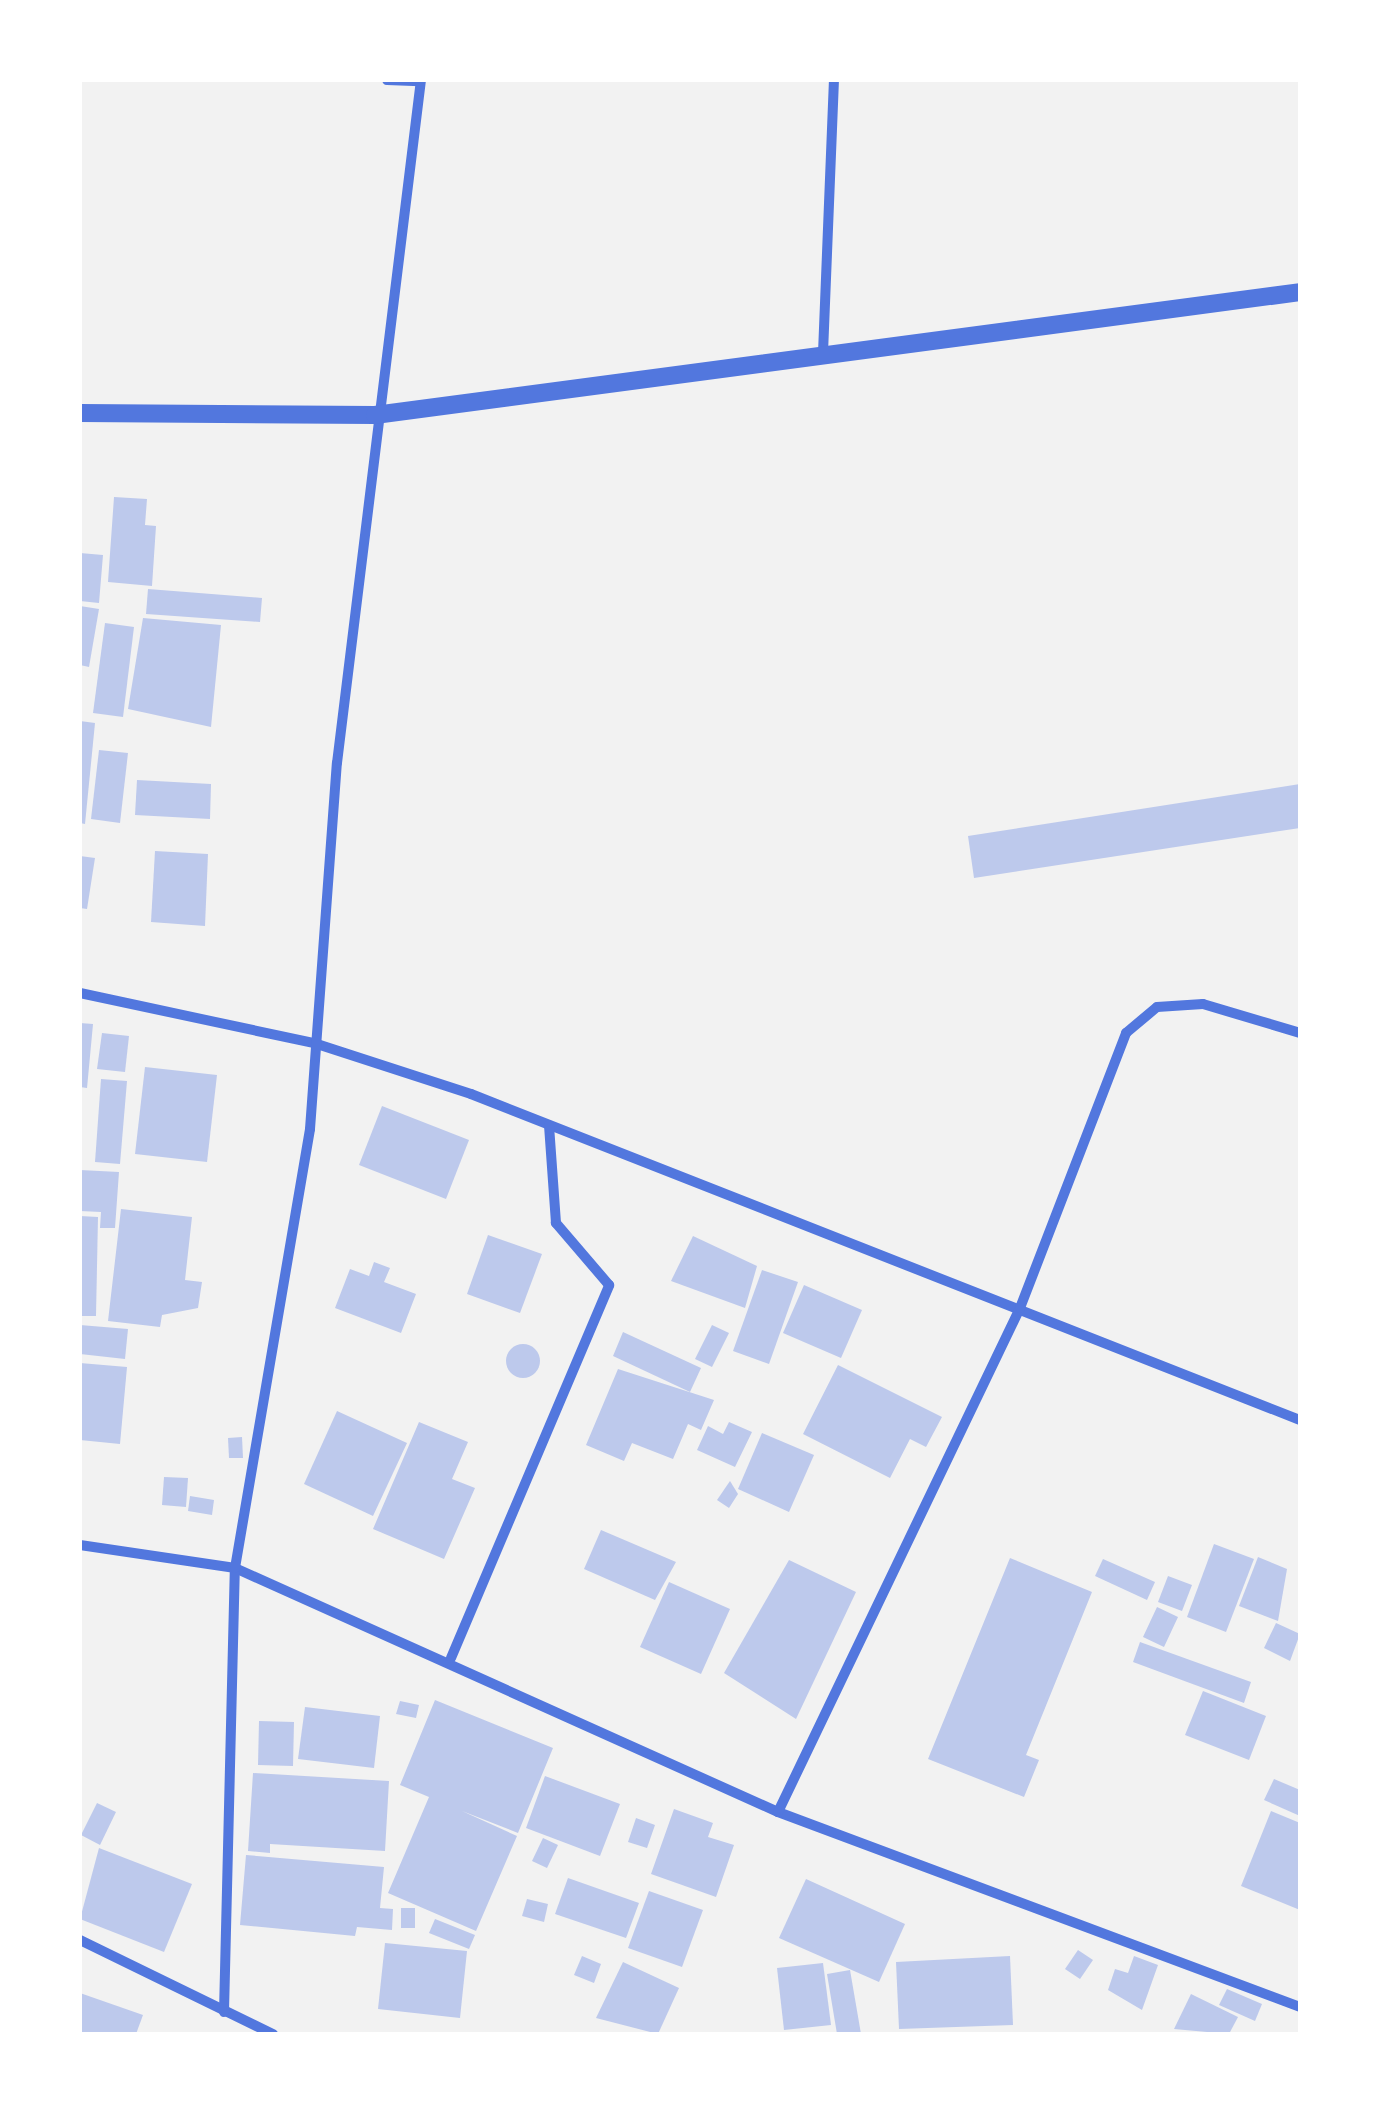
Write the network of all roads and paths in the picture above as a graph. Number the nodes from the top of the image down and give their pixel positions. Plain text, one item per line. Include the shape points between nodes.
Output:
1 (386, 80) edge
2 (420, 80) edge
3 (834, 80) edge
4 (1300, 292) edge
5 (822, 352) junction
6 (80, 413) edge
7 (375, 415) junction
8 (80, 993) edge
9 (1300, 1033) edge
10 (316, 1044) junction
11 (549, 1125) junction
12 (1020, 1308) junction
13 (1300, 1420) edge
14 (80, 1545) edge
15 (236, 1568) junction
16 (450, 1658) junction
17 (778, 1812) junction
18 (80, 1940) edge
19 (1300, 2006) edge
20 (224, 2012) junction
21 (274, 2034) edge

1 - 2 street
2 - 7 street
3 - 5 street
4 - 5 street
5 - 7 street
6 - 7 street
7 - 10 street
8 - 10 street
9 - 12 street via 1202,1004 1157,1007 1126,1033
10 - 11 street
10 - 15 street via 310,1129
11 - 12 street
11 - 16 street via 556,1224 609,1285
12 - 13 street
12 - 17 street
14 - 15 street
15 - 16 street
15 - 20 street
16 - 17 street
17 - 19 street
18 - 20 street
20 - 21 street

